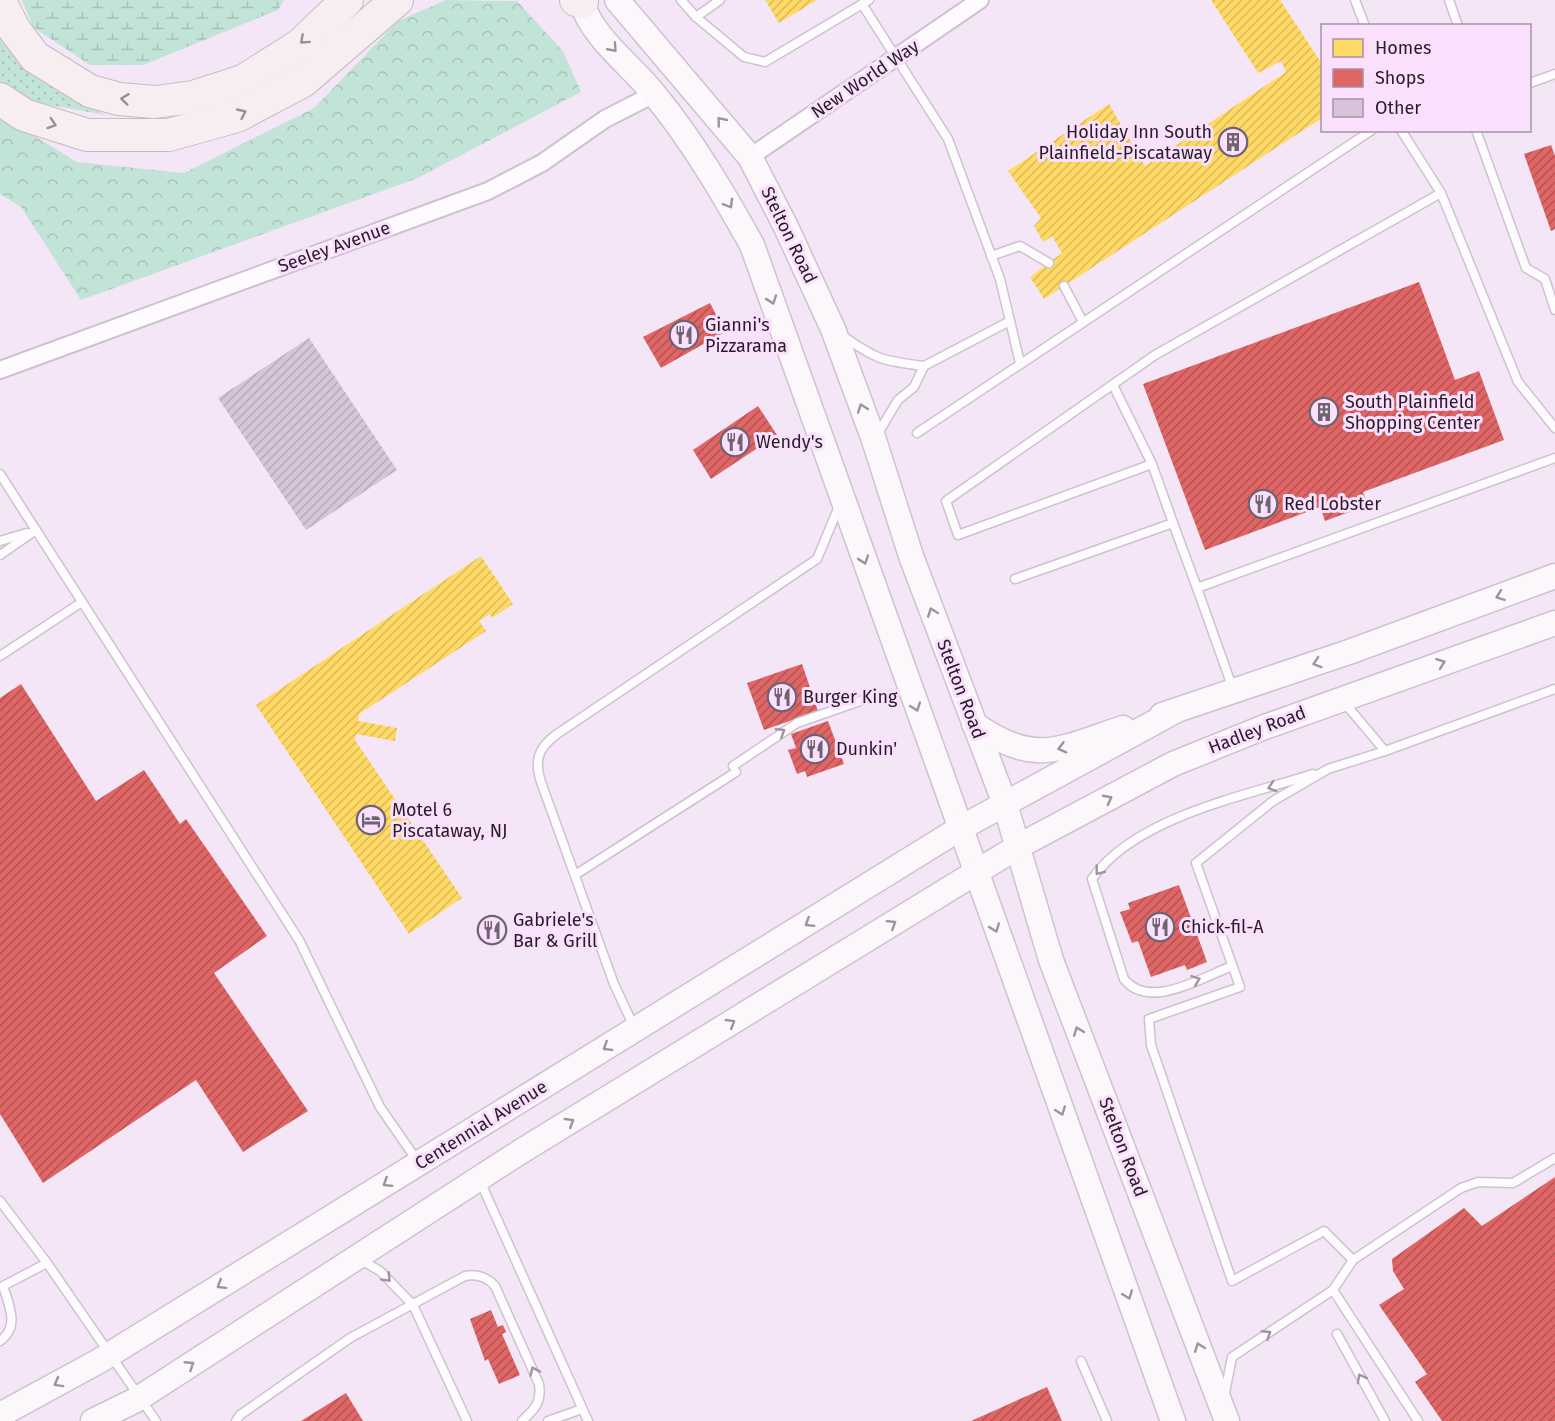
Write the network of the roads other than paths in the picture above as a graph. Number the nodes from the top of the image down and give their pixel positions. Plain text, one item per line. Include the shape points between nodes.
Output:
1 (617, 0) edge
2 (681, 0) edge
3 (720, 0) edge
4 (980, 0) edge
5 (1355, 0) edge
6 (1449, 0) edge
7 (0, 1) edge
8 (397, 1) edge
9 (580, 1) edge
10 (866, 2) edge
11 (343, 3) edge
12 (696, 16) junction
13 (1364, 24) edge
14 (1457, 24) edge
15 (896, 58) junction
16 (1555, 74) edge
17 (1531, 83) edge
18 (654, 94) junction
19 (0, 99) edge
20 (1369, 132) edge
21 (1402, 132) edge
22 (1477, 132) edge
23 (750, 157) junction
24 (1441, 193) junction
25 (991, 256) junction
26 (1049, 262) dead end
27 (1555, 275) edge
28 (1545, 279) junction
29 (1064, 286) dead end
30 (1555, 310) edge
31 (1010, 321) junction
32 (1083, 322) junction
33 (833, 329) junction
34 (1020, 363) junction
35 (924, 366) junction
36 (0, 370) edge
37 (1113, 385) junction
38 (1555, 428) edge
39 (917, 433) dead end
40 (874, 440) junction
41 (1555, 458) edge
42 (1152, 464) junction
43 (0, 474) edge
44 (842, 498) junction
45 (1173, 523) junction
46 (36, 530) junction
47 (0, 541) edge
48 (0, 555) edge
49 (1555, 576) edge
50 (1015, 579) dead end
51 (1197, 588) junction
52 (82, 602) junction
53 (1555, 622) edge
54 (0, 656) edge
55 (1555, 689) edge
56 (1234, 691) junction
57 (1341, 699) junction
58 (863, 700) dead end
59 (1177, 710) junction
60 (974, 724) junction
61 (1384, 751) junction
62 (1328, 769) junction
63 (1005, 804) junction
64 (959, 829) junction
65 (1019, 846) junction
66 (975, 873) junction
67 (575, 875) junction
68 (1232, 966) junction
69 (635, 1030) junction
70 (1555, 1158) edge
71 (419, 1164) junction
72 (479, 1179) junction
73 (0, 1201) edge
74 (357, 1257) junction
75 (1353, 1260) junction
76 (47, 1263) junction
77 (1333, 1290) junction
78 (413, 1305) junction
79 (1337, 1334) dead end
80 (0, 1341) edge
81 (109, 1354) junction
82 (1081, 1361) dead end
83 (141, 1396) junction
84 (582, 1409) junction
85 (0, 1415) edge
86 (1226, 1418) edge
87 (1168, 1419) edge
88 (93, 1421) edge
89 (156, 1421) edge
90 (236, 1421) edge
91 (467, 1421) edge
92 (522, 1421) edge
93 (548, 1421) edge
94 (588, 1421) edge
95 (1107, 1421) edge
96 (1384, 1421) edge
97 (1418, 1421) edge

23 -> 1 main road, Stelton Road
2 - 12 lane
3 - 12 lane
4 - 15 street, New World Way
5 - 13 lane
6 - 14 lane
11 -> 7 highway via 300,45 243,81 193,98 155,102 119,99 90,91 35,57
19 -> 8 highway via 24,115 87,135 169,135 237,116 303,81
9 -> 18 main road, Stelton Road via 587,20
10 - 12 lane via 765,62 744,57
10 - 15 lane
15 - 23 street, New World Way
15 - 25 lane via 948,139
16 - 17 lane
18 - 36 street, Seeley Avenue via 605,119 542,163 488,191
18 -> 44 main road, Stelton Road via 715,179 752,245
20 - 32 lane
21 - 24 lane
22 - 28 lane via 1526,268
23 - 33 main road, Stelton Road
24 - 37 lane via 1155,355
24 - 38 lane via 1518,382
25 - 26 lane via 1020,246
25 - 31 lane
27 - 28 lane
28 - 30 lane
29 - 32 lane
31 - 34 lane
31 - 35 lane
32 - 34 lane
33 - 35 lane via 869,355 888,362
40 -> 33 main road, Stelton Road
34 - 39 lane
35 - 40 lane via 914,387 898,400
37 - 42 lane
37 - 42 lane via 946,501 958,535
60 -> 40 main road, Stelton Road via 910,556
41 - 51 lane
42 - 45 lane
43 - 46 lane
44 -> 64 main road, Stelton Road
44 - 67 lane via 817,559 543,744 536,766
45 - 50 lane
45 - 51 lane
46 - 47 lane
46 - 48 lane
46 - 52 lane
49 -> 56 main road
51 - 56 lane
52 - 54 lane
52 - 71 lane via 299,940 380,1107
57 -> 53 main road, Hadley Road
55 - 61 lane
56 - 59 main road
57 - 61 lane
65 -> 57 main road, Hadley Road via 1173,764
67 -> 58 lane via 797,723
59 -> 60 main road via 1045,752 1018,749
59 - 63 main road
60 - 63 main road, Stelton Road
61 - 62 lane
62 - 68 lane via 1273,801 1196,862
62 -> 68 lane via 1168,822 1120,851 1092,879 1124,979 1130,987 1164,992
63 - 64 main road
63 - 65 main road, Stelton Road
64 - 66 main road, Stelton Road
64 -> 69 main road, Centennial Avenue
65 - 66 main road, Hadley Road
86 -> 65 main road, Stelton Road via 1051,960
72 -> 66 main road
66 -> 87 main road, Stelton Road
67 - 69 lane
68 - 75 lane via 1240,987 1149,1019 1151,1045 1232,1281 1324,1231
69 -> 71 main road, Centennial Avenue
70 - 75 lane via 1514,1183 1478,1182 1461,1188
71 -> 81 main road, Centennial Avenue
72 - 74 main road
72 - 84 lane
73 - 76 lane
74 -> 78 lane via 380,1271
83 -> 74 main road
75 - 77 lane
76 - 80 lane via 3,1286 13,1322
76 - 81 lane
86 -> 77 lane via 1225,1383 1232,1357
77 - 97 lane
78 - 90 lane via 350,1338
78 - 91 lane
92 -> 78 lane via 537,1408 539,1384 491,1282 480,1276 465,1276
96 -> 79 lane
81 - 83 lane
81 -> 85 main road, Centennial Avenue
82 - 95 lane
83 - 88 main road
83 - 89 lane
84 - 93 lane
84 - 94 lane

